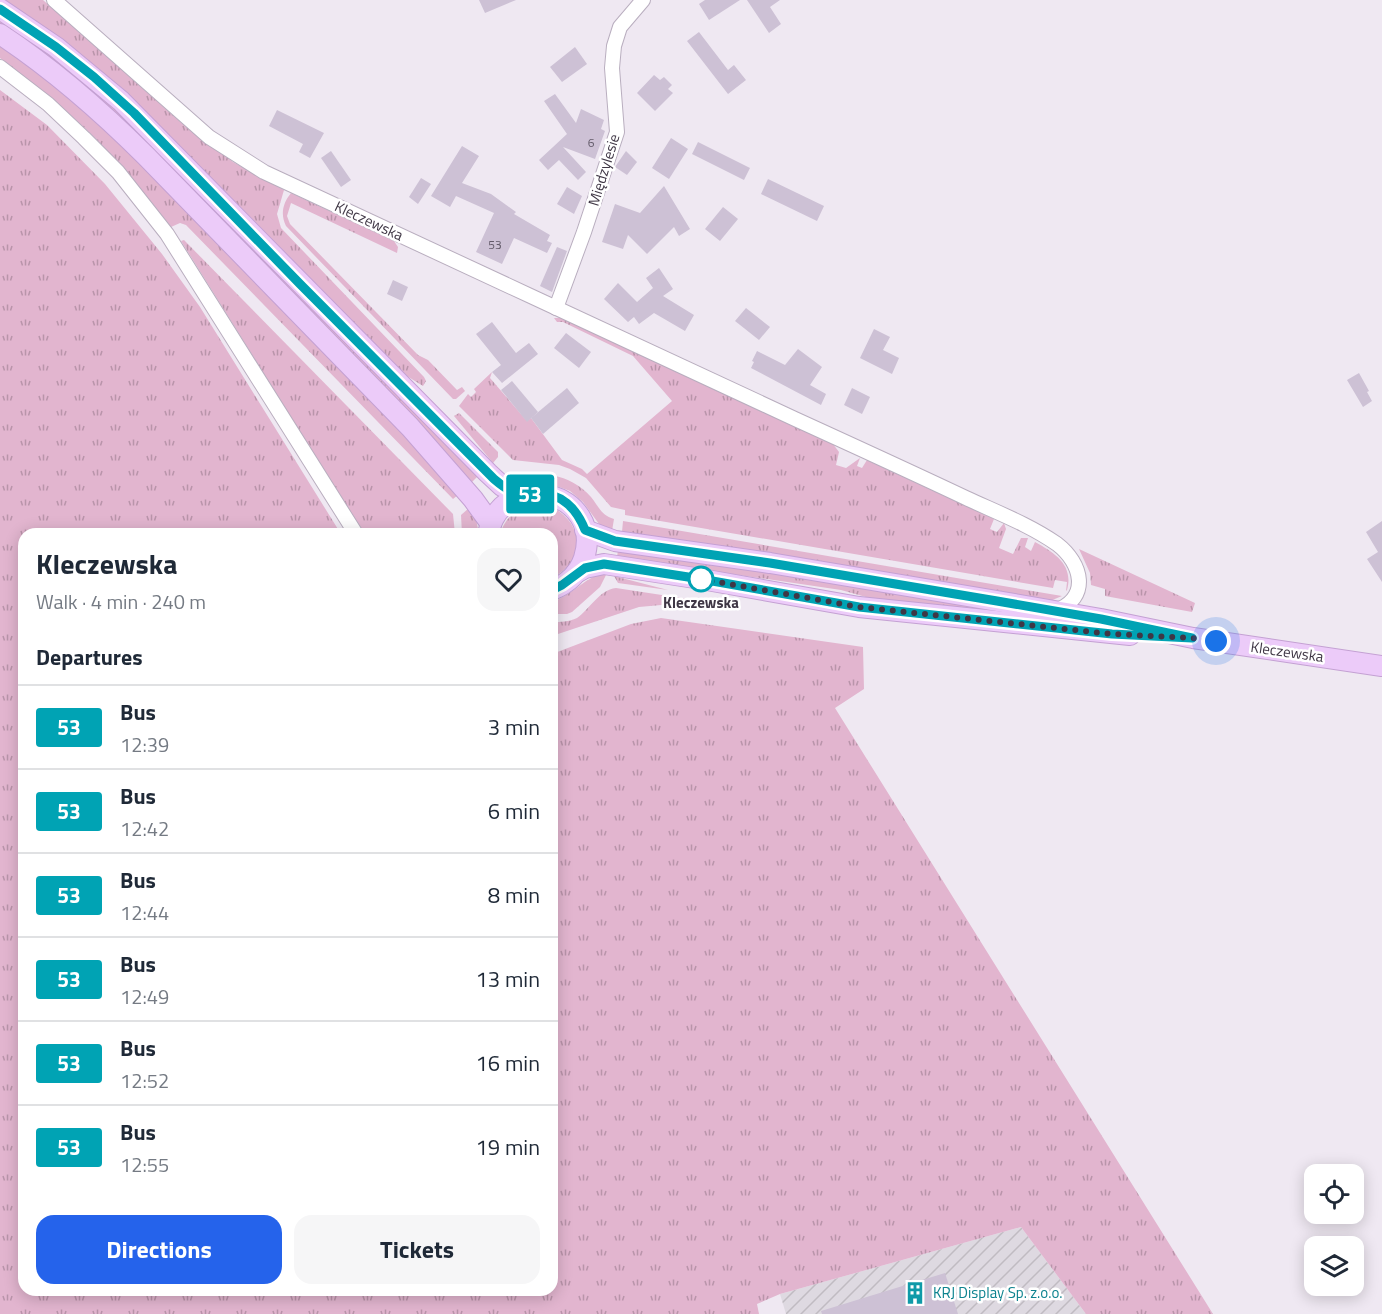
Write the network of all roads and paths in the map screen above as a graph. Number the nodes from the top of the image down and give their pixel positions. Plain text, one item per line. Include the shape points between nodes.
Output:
1 (54, 0) edge
2 (643, 0) edge
3 (0, 9) edge
4 (0, 34) edge
5 (0, 67) edge
6 (556, 308) junction
7 (522, 495) junction
8 (352, 528) edge
9 (489, 528) edge
10 (491, 528) edge
11 (585, 530) junction
12 (576, 573) junction
13 (558, 587) edge
14 (1077, 596) junction
15 (1055, 611) junction
16 (1101, 619) junction
17 (1192, 638) junction
18 (1382, 666) edge

1 - 6 street, Kleczewska via 208,137 235,155
2 - 6 street, Międzylesie via 620,27 614,46 617,132
3 - 7 main road via 56,47 134,113 488,473 502,486
4 - 9 main road via 63,80 133,142 410,427 473,499
5 - 8 street via 84,138 118,172 167,234
6 - 14 street, Kleczewska via 1046,538 1066,551 1075,563
7 - 10 main road via 503,506
7 - 11 main road via 542,493 561,499 580,517
11 - 12 main road via 586,552
11 - 15 main road, Kleczewska via 615,541
12 - 13 main road, Kleczewska
12 - 17 main road, Kleczewska via 604,564 859,607 1112,634
14 - 15 street
14 - 16 street
15 - 16 main road, Kleczewska
16 - 17 main road, Kleczewska
17 - 18 main road, Kleczewska

